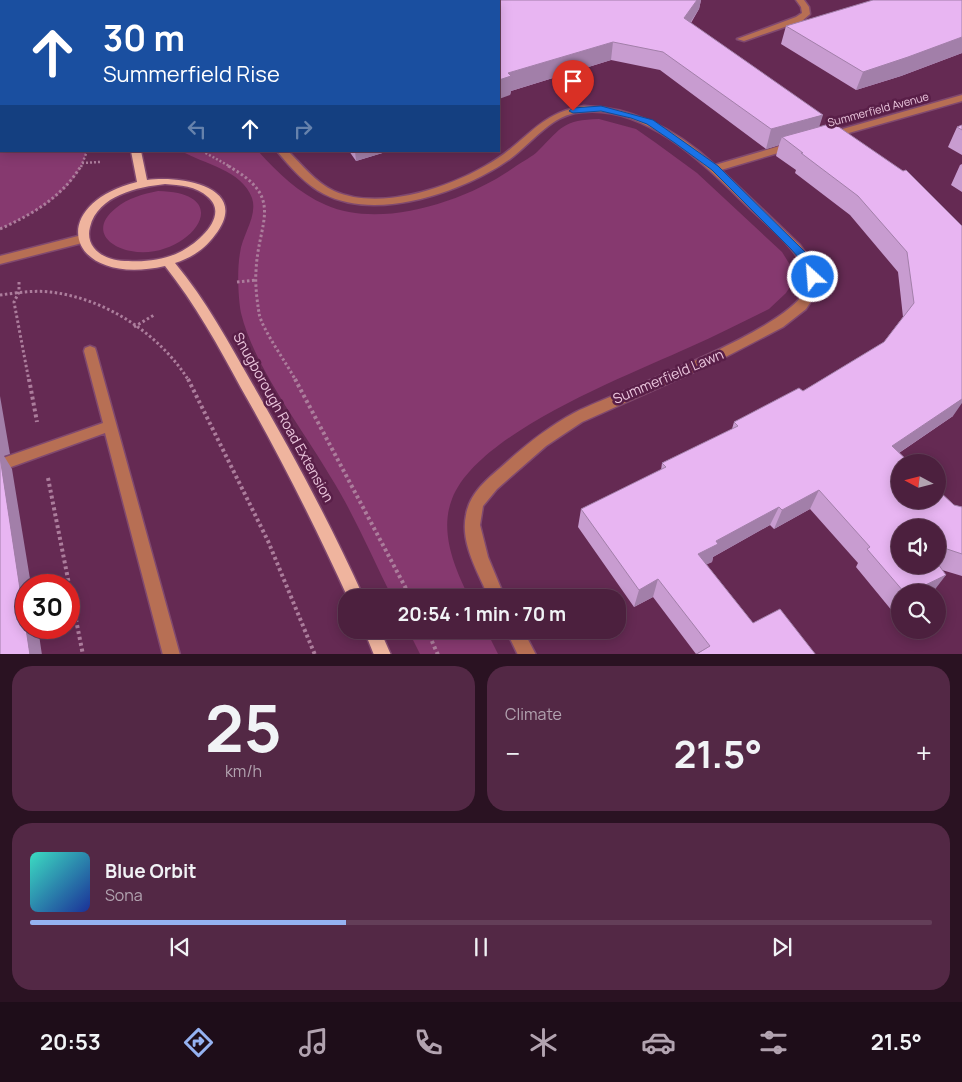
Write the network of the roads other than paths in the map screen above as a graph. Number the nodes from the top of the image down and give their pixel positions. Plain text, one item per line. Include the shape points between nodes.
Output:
1 (803, 4) edge
2 (741, 39) dead end
3 (962, 98) edge
4 (820, 138) edge
5 (801, 143) edge
6 (136, 152) edge
7 (283, 152) edge
8 (715, 168) junction
9 (143, 184) junction
10 (82, 239) junction
11 (0, 260) edge
12 (167, 261) junction
13 (90, 351) dead end
14 (110, 426) junction
15 (0, 465) edge
16 (352, 589) edge
17 (494, 589) edge
18 (376, 639) edge
19 (519, 639) edge
20 (172, 654) edge
21 (383, 654) edge
22 (528, 654) edge

1 - 2 street via 806,14 798,19
3 - 4 street, Summerfield Avenue
5 - 8 street
6 - 9 main road
7 - 8 street, Summerfield Lawn via 330,192 354,200 382,201 415,196 472,178 508,156 557,115 590,108 650,122
8 - 17 street, Summerfield Lawn via 803,255 813,273 813,289 807,301 795,314 713,358 576,418 505,473 478,499 472,516 472,533
9 - 10 main road via 122,190 91,212 83,226
9 - 12 main road via 186,182 204,188 216,198 221,210 218,224 208,239 190,252
10 - 11 street
10 - 12 main road via 89,251 103,260 121,265 144,266
12 - 16 main road, Snugborough Road Extension via 188,286 250,390 313,505
13 - 14 street
14 - 15 street
14 - 20 street
18 - 21 main road
19 - 22 street

